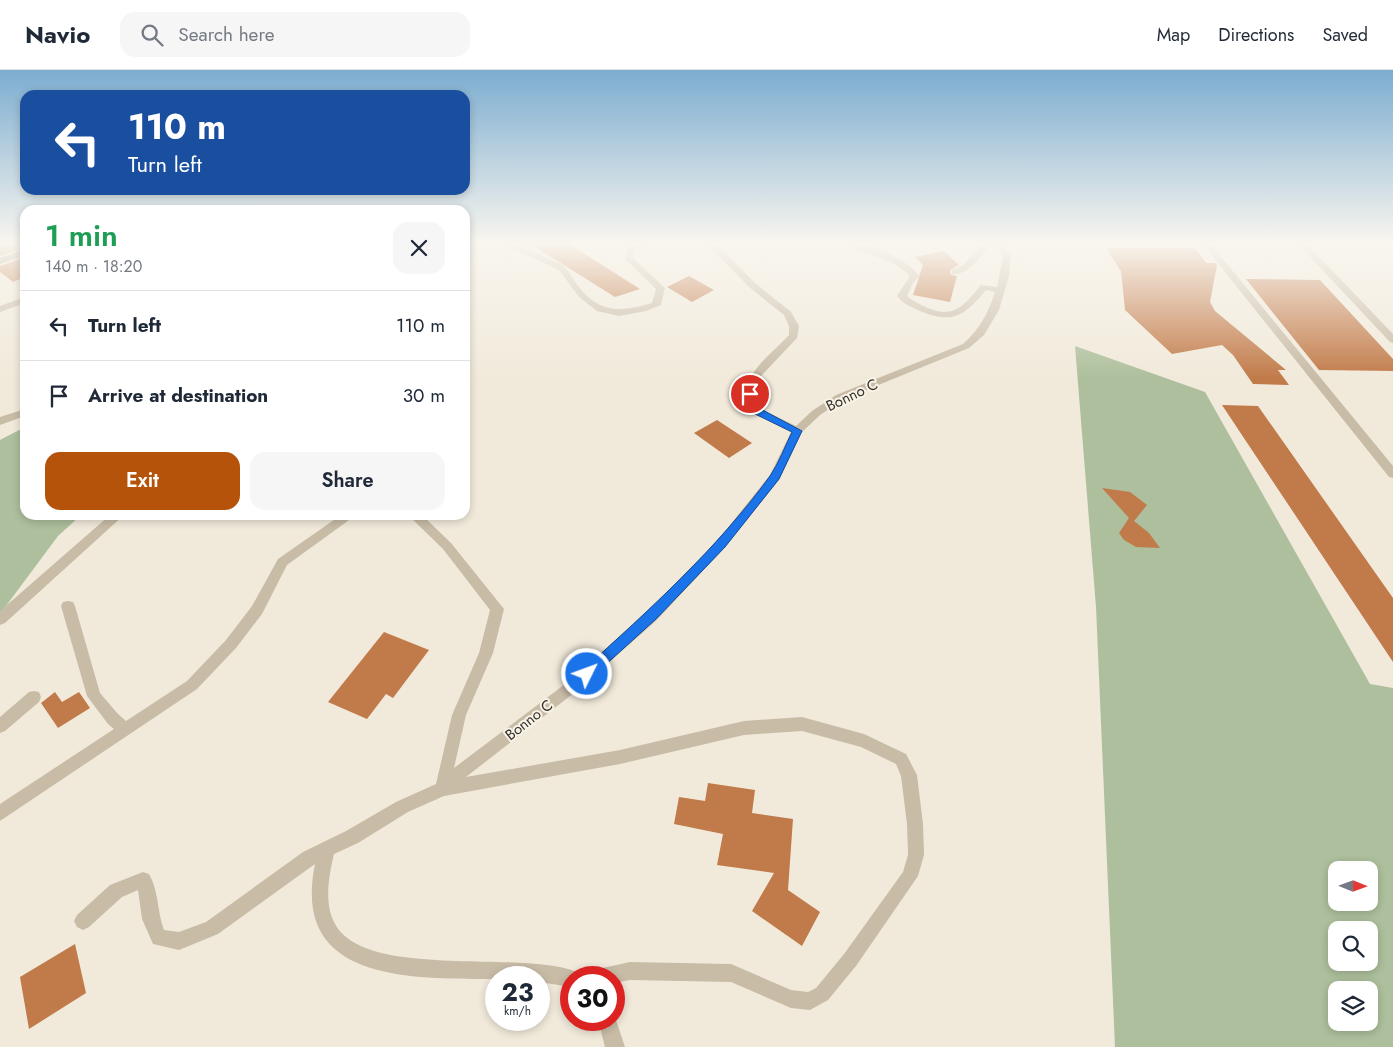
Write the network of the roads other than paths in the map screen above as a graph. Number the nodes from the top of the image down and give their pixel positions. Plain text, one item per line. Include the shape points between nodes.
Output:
1 (576, 288) edge
2 (661, 288) edge
3 (756, 288) edge
4 (906, 288) edge
5 (983, 288) edge
6 (987, 288) edge
7 (1242, 288) edge
8 (1343, 288) edge
9 (1000, 290) joint
10 (20, 302) edge
11 (0, 309) edge
12 (1393, 340) edge
13 (20, 414) edge
14 (0, 421) edge
15 (797, 431) junction
16 (1393, 474) edge
17 (112, 520) edge
18 (343, 520) edge
19 (419, 520) edge
20 (68, 606) dead end
21 (0, 619) edge
22 (34, 696) dead end
23 (0, 726) edge
24 (126, 729) junction
25 (443, 787) junction
26 (0, 813) edge
27 (326, 850) junction
28 (83, 921) dead end
29 (625, 973) edge
30 (560, 976) edge
31 (610, 1031) edge
32 (615, 1047) edge

1 - 2 street via 596,308 614,313 633,312 656,305
3 - 15 street via 788,314 794,326 794,336 754,377 750,394 752,408
4 - 5 street via 902,296 906,302 935,314 950,316 962,312
6 - 9 street
7 - 16 street
8 - 12 street
9 - 15 street, Bonno C via 994,310 981,333 966,346 840,397
10 - 11 street
13 - 14 street
15 - 25 street, Bonno C via 775,477 721,544 652,616 574,685
17 - 21 street
18 - 24 street via 282,562 257,610 231,644 192,685
19 - 25 street via 447,546 497,608 486,653 459,715
20 - 24 street via 94,696 112,719
22 - 23 street
24 - 26 street
25 - 27 street
25 - 29 street via 620,757 744,728 802,724 864,742 901,758 909,775 915,824 916,855 910,876 822,994 810,1001 790,999 730,973
27 - 28 street via 309,858 212,928 179,941 159,938 143,880 116,891
27 - 30 street via 320,895 323,918 338,944 353,954 395,965 524,971
31 - 32 street

